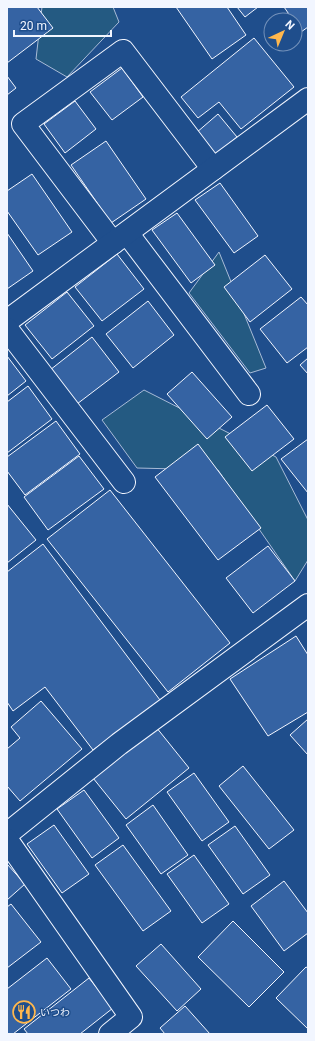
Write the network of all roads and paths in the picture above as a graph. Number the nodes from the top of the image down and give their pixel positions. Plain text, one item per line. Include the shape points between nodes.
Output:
1 (308, 99) edge
2 (213, 169) junction
3 (120, 238) junction
4 (7, 321) edge
5 (7, 328) edge
6 (249, 394) dead end
7 (124, 482) dead end
8 (305, 614) edge
9 (7, 834) edge
10 (7, 840) edge
11 (110, 1034) edge

1 - 2 street
2 - 3 street
2 - 3 street via 123,51 23,124
3 - 4 street
3 - 6 street
5 - 7 street
8 - 9 street via 119,744
10 - 11 street via 132,1017

